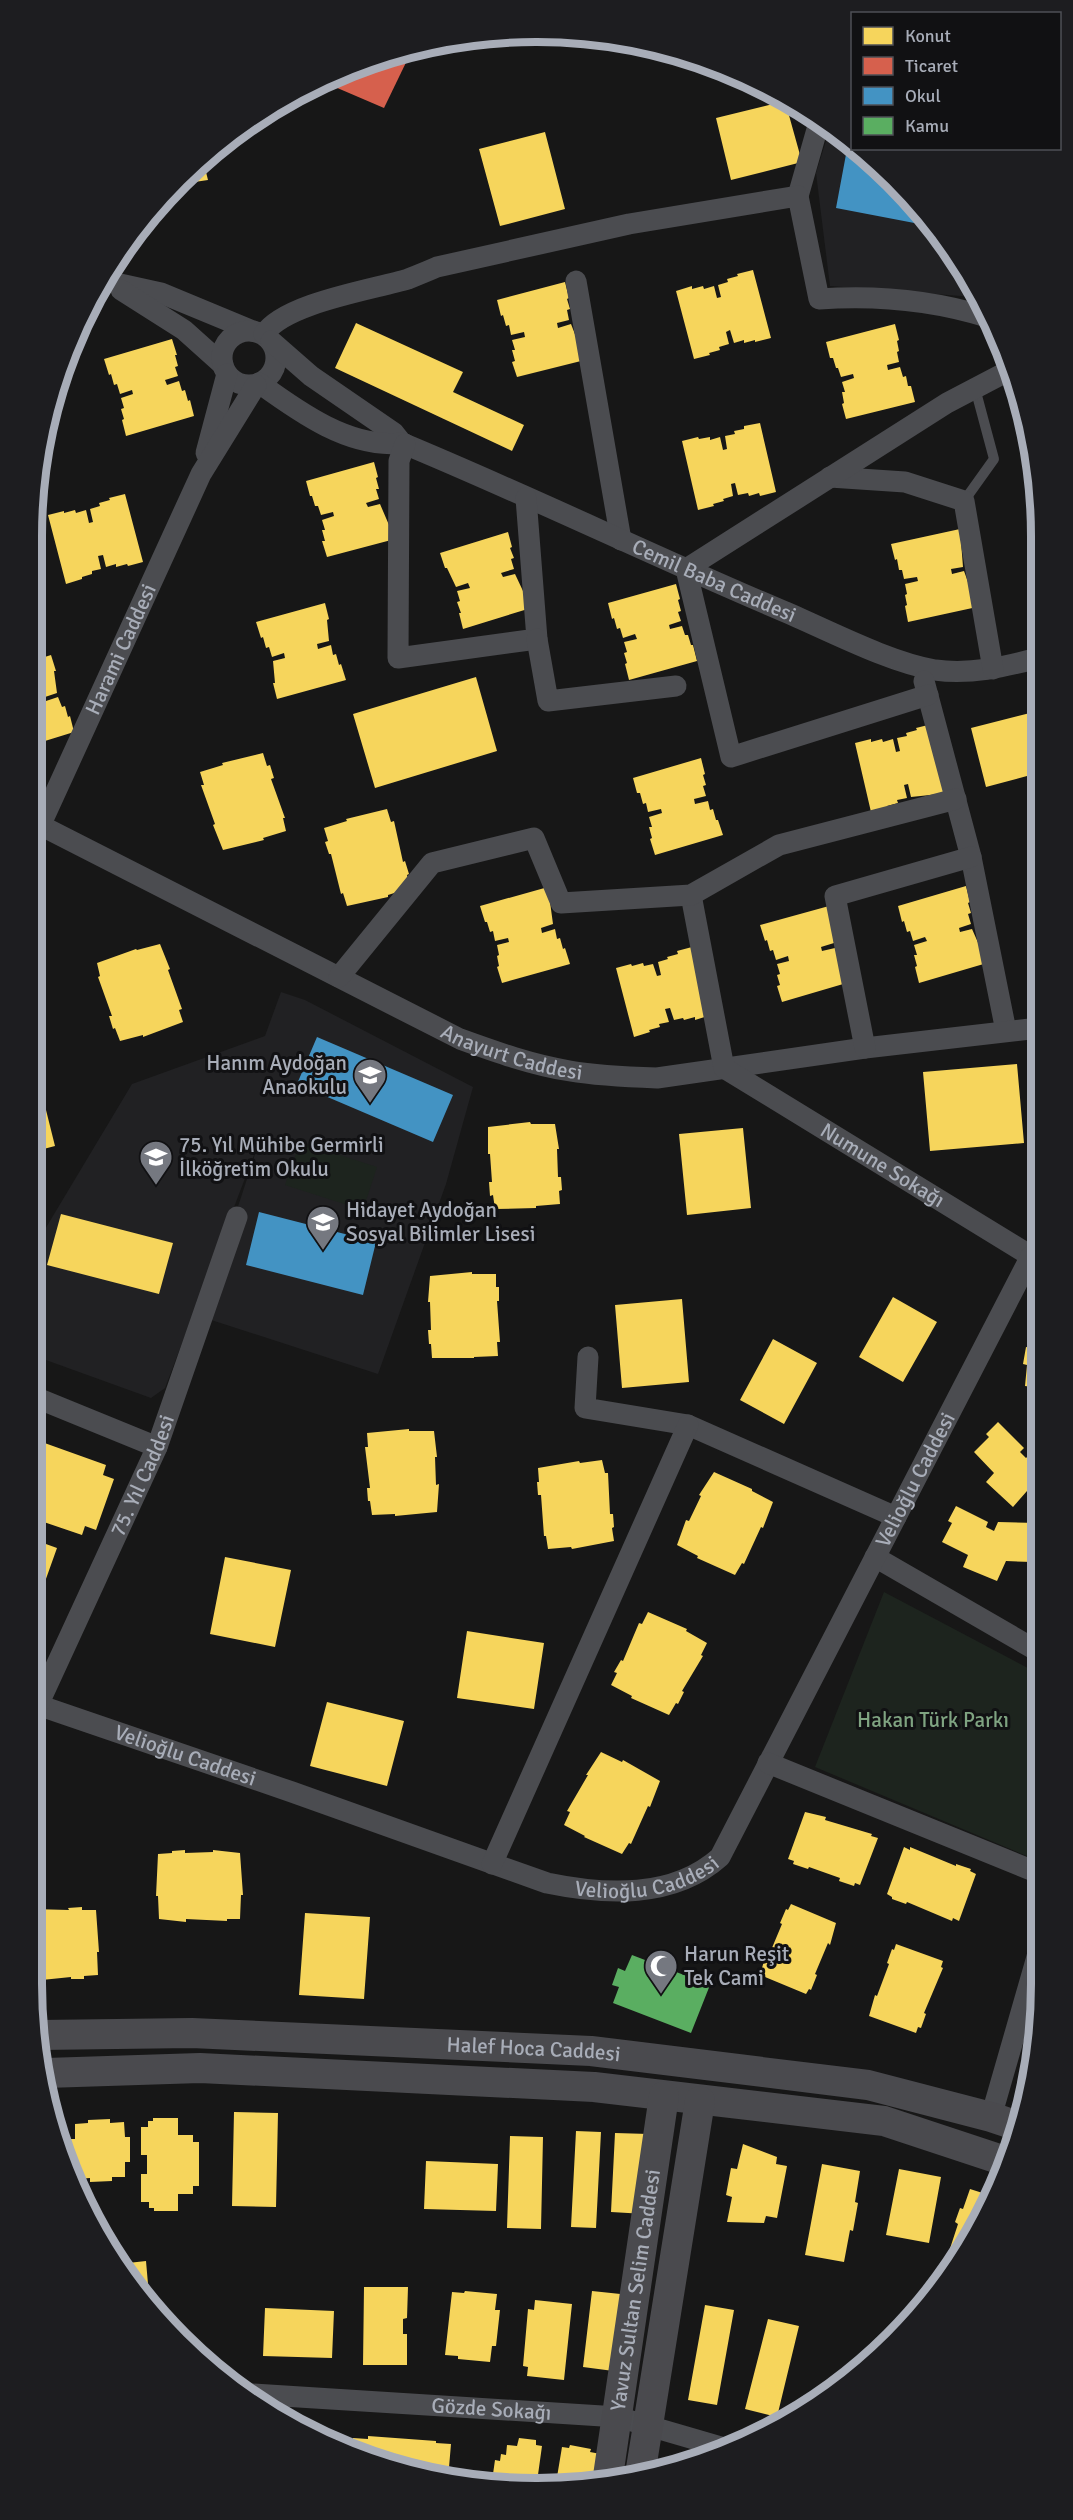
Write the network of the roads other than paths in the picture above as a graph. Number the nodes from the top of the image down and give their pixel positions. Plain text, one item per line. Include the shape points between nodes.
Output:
1 (817, 129) edge
2 (798, 196) junction
3 (576, 281) dead end
4 (112, 282) edge
5 (111, 285) edge
6 (978, 315) edge
7 (263, 335) junction
8 (225, 370) junction
9 (1003, 373) edge
10 (258, 384) junction
11 (975, 388) junction
12 (403, 443) junction
13 (201, 474) junction
14 (830, 477) junction
15 (526, 498) junction
16 (964, 501) junction
17 (621, 540) junction
18 (686, 569) junction
19 (537, 639) junction
20 (1031, 660) edge
21 (920, 667) junction
22 (993, 669) junction
23 (676, 686) dead end
24 (928, 695) junction
25 (956, 799) junction
26 (42, 810) edge
27 (42, 826) edge
28 (971, 857) junction
29 (692, 895) junction
30 (339, 977) junction
31 (1031, 1029) edge
32 (1006, 1031) junction
33 (866, 1048) junction
34 (724, 1068) junction
35 (237, 1217) dead end
36 (1031, 1256) edge
37 (1031, 1265) edge
38 (588, 1356) dead end
39 (42, 1400) edge
40 (688, 1425) junction
41 (157, 1447) junction
42 (896, 1517) junction
43 (875, 1557) junction
44 (1031, 1647) edge
45 (42, 1689) edge
46 (42, 1706) edge
47 (768, 1763) junction
48 (492, 1864) junction
49 (1031, 1870) edge
50 (1031, 1993) edge
51 (45, 2035) edge
52 (51, 2073) edge
53 (664, 2096) junction
54 (700, 2101) junction
55 (1004, 2122) edge
56 (998, 2159) edge
57 (261, 2395) edge
58 (618, 2417) junction
59 (650, 2424) junction
60 (714, 2445) edge
61 (642, 2466) edge
62 (610, 2472) edge

1 - 2 street
2 - 6 street via 819,299 912,300
2 - 7 street via 628,224 437,267 281,317
3 - 17 street
4 - 7 street, Cemil Baba Caddesi via 161,293
5 - 8 street, Cemil Baba Caddesi via 184,330
7 - 8 street via 243,331 233,336 222,354
7 - 10 street via 276,351 277,362 273,372
7 - 12 street, Cemil Baba Caddesi via 311,376
8 - 10 street via 235,382
8 - 13 street
9 - 11 street
10 - 12 street, Cemil Baba Caddesi via 303,415 334,429 385,445
10 - 13 street
11 - 14 street
11 - 16 lane via 994,459
12 - 15 street, Cemil Baba Caddesi
12 - 19 street via 399,460 398,658
13 - 26 street, Harami Caddesi
14 - 16 street via 905,483
14 - 18 street
15 - 17 street, Cemil Baba Caddesi
15 - 19 street
16 - 22 street
17 - 18 street, Cemil Baba Caddesi
18 - 21 street, Cemil Baba Caddesi
18 - 24 street via 731,758
19 - 23 street via 548,701
20 - 22 street, Cemil Baba Caddesi
21 - 22 street, Cemil Baba Caddesi via 954,671
21 - 24 street
24 - 25 street
25 - 28 street
25 - 29 street via 779,845
27 - 30 street, Anayurt Caddesi
28 - 32 street
28 - 33 street via 835,896
29 - 30 street via 561,903 534,838 432,863
29 - 34 street
30 - 34 street, Anayurt Caddesi via 460,1039 537,1065 598,1075 657,1078
31 - 32 street, Anayurt Caddesi
32 - 33 street, Anayurt Caddesi
33 - 34 street, Anayurt Caddesi
34 - 36 street, Numune Sokağı
35 - 41 street, 75. Yıl Caddesi
37 - 42 street, Velioğlu Caddesi
38 - 40 street via 585,1408
39 - 41 street
40 - 42 street
40 - 48 street
41 - 45 street, 75. Yıl Caddesi
42 - 43 street, Velioğlu Caddesi
43 - 44 street
43 - 47 street, Velioğlu Caddesi
46 - 48 street, Velioğlu Caddesi
47 - 48 street, Velioğlu Caddesi via 720,1857 699,1874 672,1885 640,1890 590,1890 547,1883
47 - 49 street
50 - 55 street
51 - 55 main road, Halef Hoca Caddesi via 203,2034 591,2051 868,2085
52 - 53 main road, Halef Hoca Caddesi via 200,2068 594,2087
53 - 54 main road, Halef Hoca Caddesi
53 - 58 main road, Yavuz Sultan Selim Caddesi
54 - 56 main road, Halef Hoca Caddesi via 884,2121
54 - 59 main road, Yavuz Sultan Selim Caddesi
57 - 58 street, Gözde Sokağı
58 - 59 street, Gözde Sokağı
58 - 62 main road, Yavuz Sultan Selim Caddesi
59 - 60 street, Gözde Sokağı
59 - 61 main road, Yavuz Sultan Selim Caddesi

